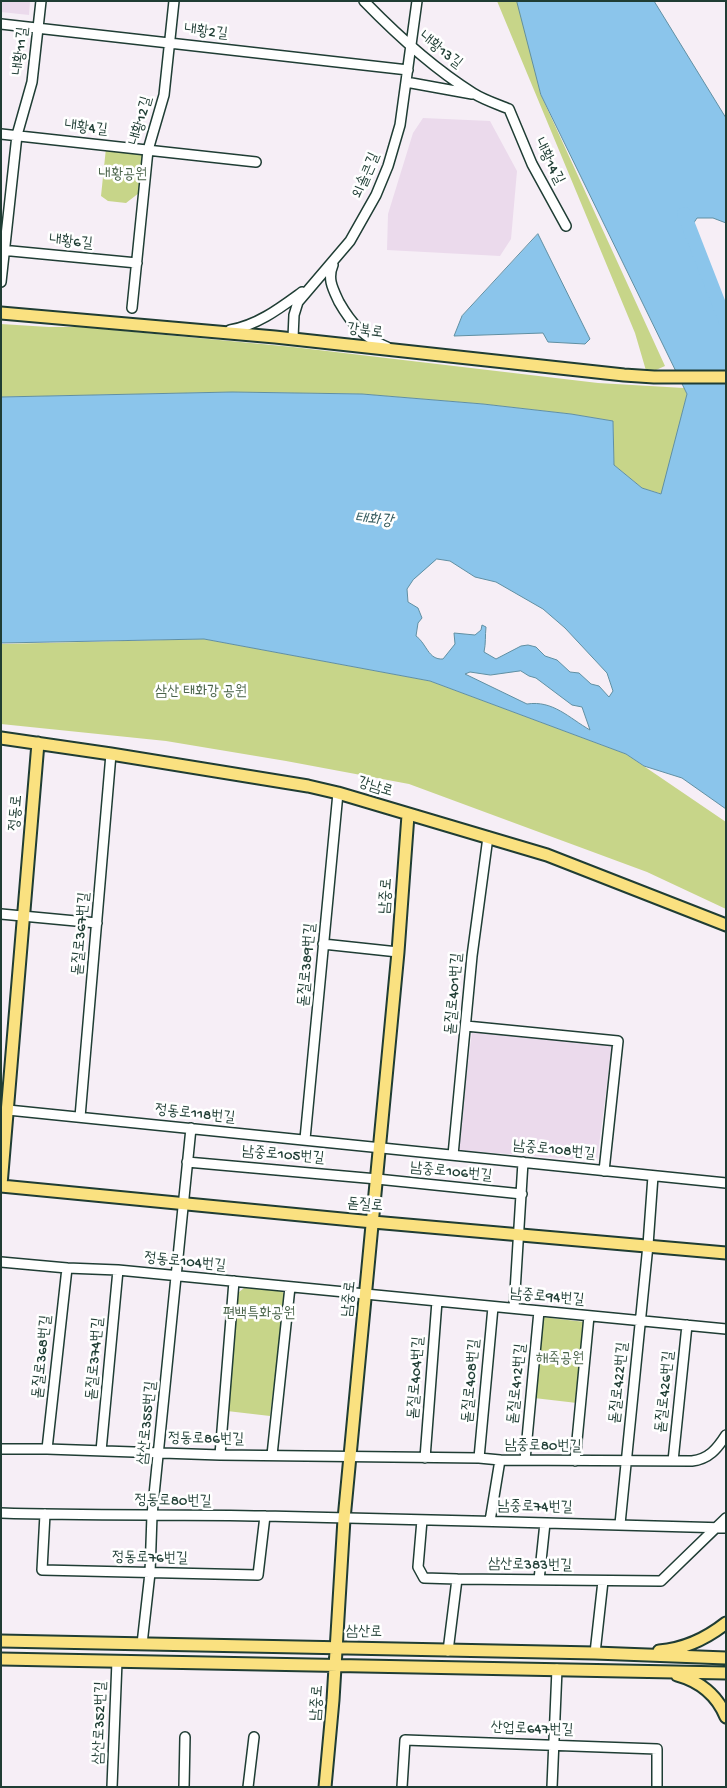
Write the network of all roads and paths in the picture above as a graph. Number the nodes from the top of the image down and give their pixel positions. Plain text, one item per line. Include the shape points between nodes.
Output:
1 (41, 1) edge
2 (174, 1) edge
3 (364, 1) edge
4 (417, 1) edge
5 (1, 24) edge
6 (38, 28) junction
7 (170, 43) junction
8 (410, 47) junction
9 (408, 70) junction
10 (406, 82) junction
11 (475, 94) junction
12 (509, 109) joint
13 (1, 134) edge
14 (17, 136) junction
15 (148, 150) junction
16 (256, 162) dead end
17 (566, 226) dead end
18 (3, 250) edge
19 (336, 258) junction
20 (137, 263) junction
21 (1, 282) edge
22 (312, 284) junction
23 (132, 308) dead end
24 (1, 313) edge
25 (220, 332) junction
26 (293, 338) junction
27 (394, 350) junction
28 (726, 376) edge
29 (1, 738) edge
30 (38, 743) junction
31 (112, 754) junction
32 (338, 793) junction
33 (408, 814) junction
34 (488, 837) junction
35 (1, 914) edge
36 (23, 917) junction
37 (97, 923) junction
38 (726, 925) edge
39 (323, 944) junction
40 (398, 952) junction
41 (466, 1026) junction
42 (8, 1110) junction
43 (80, 1117) junction
44 (190, 1128) junction
45 (305, 1139) junction
46 (380, 1147) junction
47 (453, 1155) junction
48 (187, 1162) junction
49 (524, 1162) junction
50 (604, 1170) junction
51 (653, 1176) junction
52 (377, 1179) junction
53 (726, 1183) edge
54 (1, 1185) edge
55 (522, 1194) junction
56 (183, 1204) junction
57 (373, 1222) junction
58 (520, 1235) junction
59 (648, 1245) junction
60 (726, 1253) edge
61 (1, 1262) edge
62 (67, 1268) junction
63 (118, 1270) junction
64 (176, 1276) junction
65 (234, 1281) junction
66 (290, 1287) junction
67 (365, 1294) junction
68 (437, 1301) junction
69 (493, 1306) junction
70 (514, 1308) junction
71 (539, 1311) junction
72 (589, 1316) junction
73 (640, 1320) junction
74 (687, 1325) junction
75 (726, 1329) edge
76 (724, 1442) edge
77 (1, 1449) edge
78 (47, 1449) junction
79 (101, 1452) junction
80 (159, 1453) junction
81 (220, 1455) junction
82 (272, 1455) junction
83 (350, 1456) junction
84 (425, 1458) junction
85 (480, 1458) junction
86 (500, 1460) junction
87 (524, 1460) junction
88 (575, 1461) junction
89 (626, 1461) junction
90 (673, 1461) junction
91 (1, 1513) edge
92 (45, 1514) junction
93 (152, 1515) junction
94 (265, 1516) junction
95 (726, 1518) edge
96 (344, 1519) junction
97 (422, 1520) junction
98 (490, 1521) junction
99 (545, 1522) junction
100 (620, 1524) junction
101 (716, 1528) junction
102 (726, 1528) edge
103 (150, 1572) junction
104 (457, 1579) junction
105 (538, 1580) junction
106 (602, 1581) junction
107 (726, 1623) edge
108 (1, 1641) edge
109 (142, 1644) junction
110 (336, 1648) junction
111 (448, 1651) junction
112 (595, 1653) junction
113 (625, 1654) junction
114 (726, 1658) edge
115 (1, 1659) edge
116 (117, 1661) junction
117 (335, 1665) junction
118 (557, 1669) junction
119 (663, 1671) junction
120 (726, 1673) edge
121 (726, 1716) edge
122 (186, 1737) dead end
123 (254, 1738) dead end
124 (553, 1745) junction
125 (112, 1787) edge
126 (184, 1787) edge
127 (248, 1787) edge
128 (325, 1787) edge
129 (402, 1787) edge
130 (552, 1787) edge
131 (657, 1787) edge

1 - 6 street, 내황11길
2 - 7 street, 내황12길
3 - 8 street, 내황13길
4 - 8 street, 외솔큰길
5 - 6 street, 내황2길
6 - 7 street, 내황2길
6 - 14 street, 내황11길 via 32,82
7 - 9 street, 내황2길
7 - 15 street, 내황12길 via 164,95
8 - 9 street, 외솔큰길
8 - 11 street, 내황13길
9 - 10 street, 외솔큰길
10 - 11 street
10 - 19 street, 외솔큰길 via 400,125 388,166 362,220
11 - 12 street, 내황13길
12 - 17 street, 내황14길 via 532,164
13 - 14 street, 내황4길
14 - 15 street, 내황4길
14 - 18 street, 내황11길
15 - 16 street, 내황4길
15 - 20 street, 내황12길
18 - 20 street, 내황6길
18 - 21 street, 내황11길
19 - 22 street, 외솔큰길
19 - 27 street via 330,281 345,313 362,333
20 - 23 street, 내황12길
22 - 25 street via 261,320
22 - 26 street, 외솔큰길 via 295,309
24 - 25 main road, 강북로
25 - 26 main road, 강북로
26 - 27 main road, 강북로
27 - 28 main road, 강북로 via 624,376
29 - 30 main road, 강남로
30 - 31 main road, 강남로
30 - 36 main road, 정동로
31 - 32 main road, 강남로
31 - 37 street, 돋질로367번길
32 - 33 main road, 강남로
32 - 39 street, 돋질로389번길
33 - 34 main road, 강남로
33 - 40 main road, 남중로
34 - 38 main road, 강남로 via 547,855
34 - 41 street, 돋질로401번길
35 - 36 street
36 - 37 street
36 - 42 main road, 정동로
37 - 43 street, 돋질로367번길
39 - 40 street
39 - 45 street, 돋질로389번길
40 - 46 main road, 남중로
41 - 47 street, 돋질로401번길
41 - 50 street via 618,1041
42 - 43 street, 정동로118번길
42 - 54 main road, 정동로
43 - 44 street, 정동로118번길
44 - 45 street, 정동로118번길
44 - 48 street, 삼산로355번길
45 - 46 street, 정동로118번길
46 - 47 street, 남중로108번길
46 - 52 main road, 남중로
47 - 49 street, 남중로108번길
48 - 52 street, 남중로105번길
48 - 56 street, 삼산로355번길
49 - 50 street, 남중로108번길
49 - 55 street
50 - 51 street, 남중로108번길
51 - 53 street, 남중로108번길
51 - 59 street, 돋질로422번길
52 - 55 street, 남중로106번길
52 - 57 main road, 남중로
54 - 56 main road, 돋질로
55 - 58 street
56 - 57 main road, 돋질로
56 - 64 street, 삼산로355번길
57 - 58 main road, 돋질로
57 - 67 main road, 남중로
58 - 59 main road, 돋질로
58 - 70 street
59 - 60 main road, 돋질로
59 - 73 street, 돋질로422번길
61 - 62 street, 정동로104번길
62 - 63 street, 정동로104번길
62 - 78 street, 돋질로368번길
63 - 64 street, 정동로104번길
63 - 79 street, 돋질로374번길
64 - 65 street, 정동로104번길
64 - 80 street, 삼산로355번길
65 - 66 street, 정동로104번길
65 - 81 street
66 - 67 street, 정동로104번길
66 - 82 street
67 - 68 street, 남중로94번길
67 - 83 main road, 남중로
68 - 69 street, 남중로94번길
68 - 84 street, 돋질로404번길
69 - 70 street, 남중로94번길
69 - 85 street, 돋질로408번길
70 - 71 street, 남중로94번길
71 - 72 street, 남중로94번길
71 - 87 street, 돋질로412번길
72 - 73 street, 남중로94번길
72 - 88 street
73 - 74 street, 남중로94번길
73 - 89 street, 돋질로422번길
74 - 75 street, 남중로94번길
74 - 90 street, 돋질로426번길
76 - 90 street, 남중로80번길 via 702,1460
77 - 78 street, 정동로86번길
78 - 79 street, 정동로86번길
79 - 80 street, 정동로86번길
80 - 81 street, 정동로86번길
80 - 93 street, 삼산로355번길
81 - 82 street, 정동로86번길
82 - 83 street, 정동로86번길
83 - 84 street, 남중로80번길
83 - 96 main road, 남중로
84 - 85 street, 남중로80번길
85 - 86 street, 남중로80번길
86 - 87 street, 남중로80번길
86 - 98 street
87 - 88 street, 남중로80번길
88 - 89 street, 남중로80번길
89 - 90 street, 남중로80번길
89 - 100 street, 돋질로422번길
91 - 92 street, 정동로80번길
92 - 93 street, 정동로80번길
92 - 103 street, 정동로76번길 via 42,1570
93 - 94 street, 정동로80번길
93 - 103 street, 삼산로355번길
94 - 96 street, 정동로80번길
94 - 103 street, 정동로76번길 via 258,1575
95 - 101 street, 삼산로383번길
96 - 97 street, 남중로74번길
96 - 110 main road, 남중로
97 - 98 street, 남중로74번길
97 - 104 street, 삼산로383번길 via 418,1567 424,1578
98 - 99 street, 남중로74번길
99 - 100 street, 남중로74번길
99 - 105 street
100 - 101 street, 남중로74번길
101 - 102 street, 남중로74번길
101 - 106 street, 삼산로383번길 via 661,1581
103 - 109 street, 삼산로355번길
104 - 105 street, 삼산로383번길
104 - 111 street
105 - 106 street, 삼산로383번길
106 - 112 street
107 - 113 main road via 690,1644 664,1651
108 - 109 main road, 삼산로
109 - 110 main road, 삼산로
110 - 111 main road, 삼산로
110 - 117 main road, 남중로
111 - 112 main road, 삼산로
112 - 113 main road, 삼산로
113 - 114 main road, 삼산로
115 - 116 main road
116 - 117 main road
116 - 125 street, 삼산로352번길
117 - 118 main road
117 - 128 main road, 남중로
118 - 119 main road
118 - 124 street
119 - 120 main road
119 - 121 main road via 697,1683 718,1702
122 - 126 street
123 - 127 street
124 - 129 street, 산업로647번길 via 406,1740
124 - 130 street
124 - 131 street, 산업로647번길 via 657,1749

